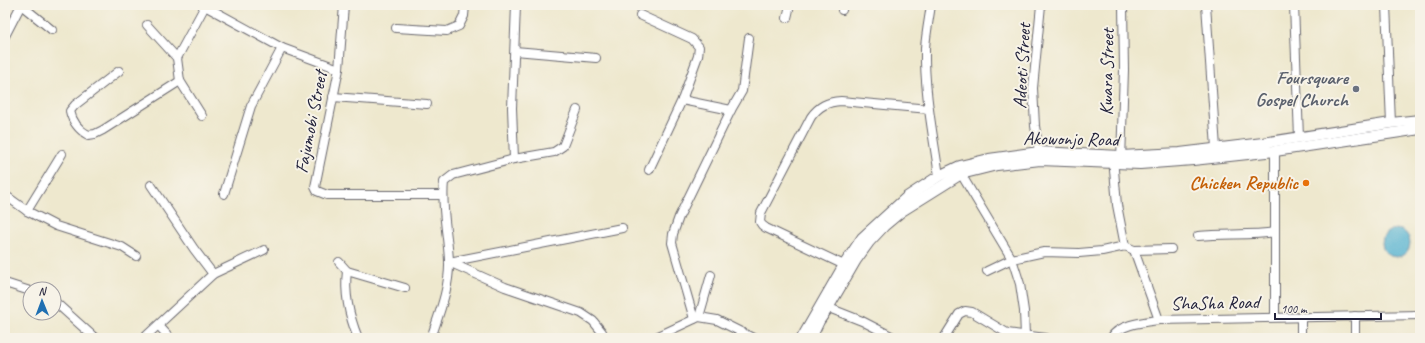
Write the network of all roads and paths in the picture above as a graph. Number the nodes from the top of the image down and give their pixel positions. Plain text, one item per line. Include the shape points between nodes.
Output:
1 (21, 5) edge
2 (344, 5) edge
3 (465, 5) edge
4 (516, 5) edge
5 (790, 5) edge
6 (931, 5) edge
7 (1041, 5) edge
8 (1123, 5) edge
9 (1206, 5) edge
10 (1294, 5) edge
11 (1386, 5) edge
12 (204, 6) edge
13 (640, 15) dead end
14 (787, 18) dead end
15 (147, 25) dead end
16 (396, 28) dead end
17 (52, 30) dead end
18 (5, 36) edge
19 (749, 38) dead end
20 (282, 48) junction
21 (515, 50) junction
22 (177, 58) junction
23 (596, 58) dead end
24 (339, 69) junction
25 (119, 71) dead end
26 (180, 81) junction
27 (333, 97) junction
28 (682, 100) junction
29 (427, 104) dead end
30 (929, 109) junction
31 (577, 110) dead end
32 (731, 110) junction
33 (202, 116) dead end
34 (1420, 120) edge
35 (1391, 123) junction
36 (1420, 129) edge
37 (1299, 138) junction
38 (1311, 140) junction
39 (1216, 148) junction
40 (1275, 151) junction
41 (1039, 152) junction
42 (62, 154) dead end
43 (514, 159) junction
44 (1117, 159) junction
45 (649, 170) dead end
46 (962, 174) junction
47 (939, 176) junction
48 (152, 185) dead end
49 (224, 194) dead end
50 (5, 195) edge
51 (442, 195) junction
52 (27, 211) junction
53 (622, 228) dead end
54 (1275, 232) junction
55 (1198, 236) dead end
56 (1125, 246) junction
57 (1171, 249) dead end
58 (264, 250) dead end
59 (1134, 250) junction
60 (136, 256) dead end
61 (1012, 259) junction
62 (340, 262) dead end
63 (449, 262) junction
64 (844, 265) junction
65 (347, 271) junction
66 (987, 271) dead end
67 (213, 274) junction
68 (711, 275) dead end
69 (5, 283) edge
70 (22, 288) edge
71 (405, 288) dead end
72 (825, 306) junction
73 (62, 308) edge
74 (1420, 315) edge
75 (1355, 316) junction
76 (1275, 317) junction
77 (1300, 317) junction
78 (697, 318) junction
79 (1158, 320) junction
80 (159, 326) junction
81 (1025, 336) junction
82 (95, 338) edge
83 (144, 338) edge
84 (170, 338) edge
85 (358, 338) edge
86 (431, 338) edge
87 (604, 338) edge
88 (654, 338) edge
89 (753, 338) edge
90 (802, 338) edge
91 (811, 338) edge
92 (893, 338) edge
93 (944, 338) edge
94 (1046, 338) edge
95 (1111, 338) edge
96 (1301, 338) edge
97 (1355, 338) edge

1 - 17 street
1 - 18 street
2 - 24 street, Fajumobi Street
3 - 16 street via 464,16 459,26 447,31
4 - 21 street
5 - 14 street
6 - 30 street via 925,47
7 - 41 street, Adeoti Street via 1033,88
8 - 44 street, Kwara Street via 1124,70
9 - 39 street
10 - 37 street
11 - 35 street
12 - 20 street
12 - 22 street
13 - 28 street via 692,39 699,47
15 - 22 street
19 - 32 street via 742,91
20 - 24 street
20 - 49 street via 251,106
21 - 23 street
21 - 43 street via 512,108
22 - 26 street
24 - 27 street, Fajumobi Street
25 - 26 street via 70,111 71,117 88,135 103,130
26 - 33 street
27 - 29 street
27 - 51 street, Fajumobi Street via 316,179 317,191 327,195
28 - 32 street
28 - 45 street
30 - 47 street
30 - 64 street via 841,101 822,105 810,117 761,213 760,222 766,228
31 - 43 street via 563,146 554,152
32 - 78 street via 678,217 673,234 672,243
34 - 35 main road, Akowonjo Road
35 - 38 main road, Akowonjo Road
36 - 38 main road, Akowonjo Road
37 - 38 main road, Akowonjo Road
37 - 39 main road, Akowonjo Road
38 - 40 main road, Akowonjo Road
39 - 44 main road, Akowonjo Road
40 - 44 main road, Akowonjo Road via 1140,164
40 - 54 street
41 - 44 main road, Akowonjo Road
41 - 47 main road, Akowonjo Road via 989,159 960,166
42 - 52 street
43 - 51 street via 453,175 444,182
44 - 46 main road, Akowonjo Road via 1040,160 997,165
44 - 56 street, Kwara Street via 1117,205
46 - 61 street
46 - 72 main road, Akowonjo Road via 902,211 884,226 869,242
47 - 64 main road, Akowonjo Road via 907,197 885,216 862,238
48 - 67 street via 194,250
50 - 52 street
51 - 63 street
52 - 60 street via 56,226 122,247
53 - 63 street
54 - 55 street
54 - 76 street
56 - 59 street
56 - 61 street via 1102,252 1044,252
57 - 59 street
58 - 67 street
59 - 79 street
61 - 66 street
61 - 81 street via 1020,284
62 - 65 street
63 - 86 street via 448,283
63 - 87 street via 505,287 581,313 593,321
64 - 72 main road, Akowonjo Road
65 - 71 street
65 - 85 street via 347,305
67 - 80 street
68 - 78 street
69 - 70 street
72 - 90 main road, Akowonjo Road
72 - 91 main road, Akowonjo Road
72 - 92 street
73 - 82 street
74 - 75 street, ShaSha Road
75 - 77 street, ShaSha Road
75 - 97 street
76 - 77 street, ShaSha Road
76 - 79 street, ShaSha Road
77 - 96 street
78 - 88 street
78 - 89 street via 717,320
79 - 95 street, ShaSha Road via 1136,323
80 - 83 street
80 - 84 street
81 - 93 street via 1007,333 966,310 959,314
81 - 94 street

